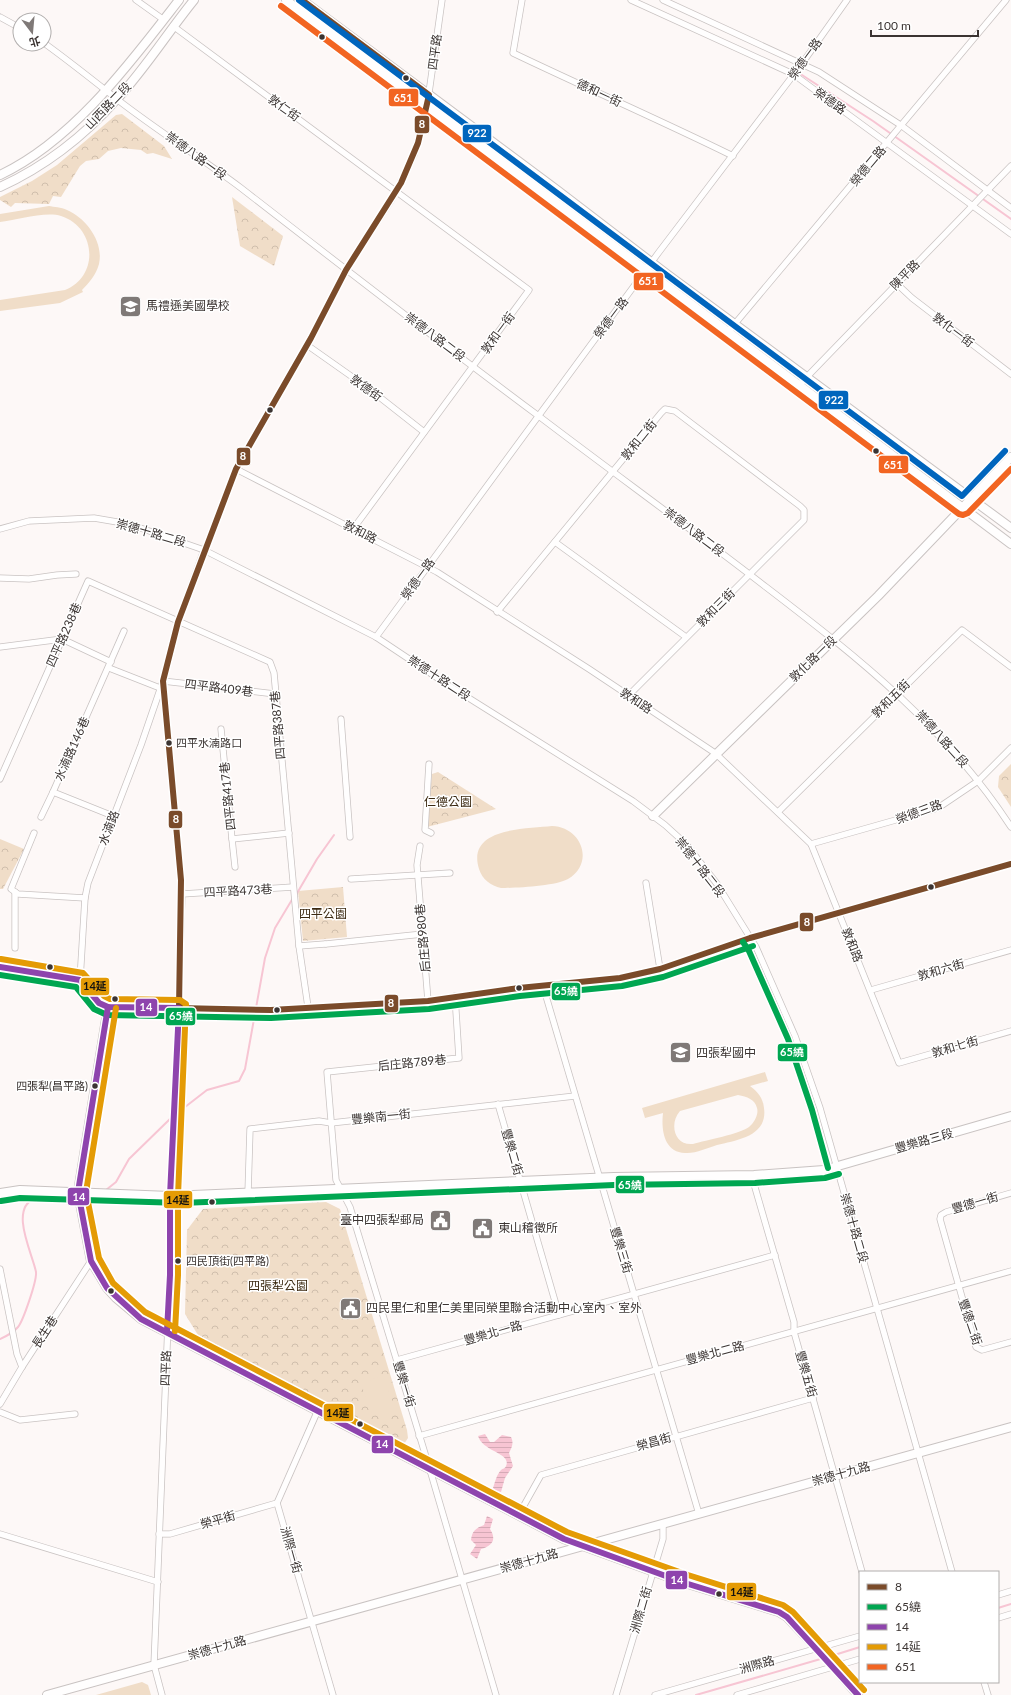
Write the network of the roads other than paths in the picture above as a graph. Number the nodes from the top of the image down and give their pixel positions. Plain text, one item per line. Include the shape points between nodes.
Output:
1 (136, 0) edge
2 (179, 0) edge
3 (194, 0) edge
4 (286, 0) edge
5 (302, 0) edge
6 (442, 0) edge
7 (522, 0) edge
8 (631, 0) edge
9 (663, 0) edge
10 (1006, 0) edge
11 (845, 1) edge
12 (0, 17) edge
13 (164, 20) junction
14 (12, 24) edge
15 (173, 26) junction
16 (52, 49) edge
17 (801, 65) junction
18 (793, 74) junction
19 (107, 90) junction
20 (429, 95) junction
21 (117, 99) junction
22 (427, 107) junction
23 (902, 126) junction
24 (888, 142) junction
25 (733, 156) junction
26 (1011, 166) edge
27 (0, 175) edge
28 (0, 187) edge
29 (396, 190) junction
30 (986, 191) junction
31 (972, 205) junction
32 (1011, 208) edge
33 (1011, 234) edge
34 (652, 262) junction
35 (346, 270) junction
36 (646, 270) junction
37 (897, 284) junction
38 (735, 324) junction
39 (728, 332) junction
40 (307, 345) junction
41 (474, 366) junction
42 (1011, 374) edge
43 (806, 377) junction
44 (799, 385) junction
45 (538, 416) junction
46 (424, 432) junction
47 (1011, 457) edge
48 (1011, 468) edge
49 (236, 469) junction
50 (614, 471) junction
51 (970, 499) junction
52 (963, 507) junction
53 (804, 520) joint
54 (1011, 528) edge
55 (0, 529) edge
56 (353, 529) junction
57 (555, 542) junction
58 (1011, 544) edge
59 (204, 550) junction
60 (427, 567) junction
61 (76, 574) dead end
62 (749, 574) junction
63 (0, 578) edge
64 (497, 612) junction
65 (178, 622) junction
66 (124, 631) dead end
67 (376, 637) junction
68 (686, 637) junction
69 (62, 639) junction
70 (834, 639) junction
71 (0, 647) edge
72 (111, 662) junction
73 (1011, 667) edge
74 (109, 668) junction
75 (163, 681) junction
76 (160, 688) junction
77 (897, 693) junction
78 (275, 694) junction
79 (628, 696) junction
80 (340, 719) dead end
81 (221, 729) dead end
82 (1011, 748) edge
83 (715, 753) junction
84 (430, 764) dead end
85 (0, 778) edge
86 (978, 781) junction
87 (53, 792) junction
88 (778, 812) junction
89 (113, 816) junction
90 (653, 816) junction
91 (41, 818) dead end
92 (1011, 827) edge
93 (34, 833) dead end
94 (289, 833) junction
95 (431, 833) dead end
96 (350, 837) dead end
97 (232, 838) junction
98 (811, 844) junction
99 (420, 846) dead end
100 (1011, 864) edge
101 (235, 867) dead end
102 (450, 873) dead end
103 (418, 875) junction
104 (351, 879) dead end
105 (646, 883) dead end
106 (293, 887) junction
107 (15, 892) junction
108 (182, 894) junction
109 (85, 898) junction
110 (839, 912) junction
111 (423, 934) junction
112 (750, 938) junction
113 (299, 946) junction
114 (15, 948) dead end
115 (1011, 950) edge
116 (0, 967) edge
117 (660, 969) junction
118 (80, 980) junction
119 (543, 986) junction
120 (871, 990) junction
121 (455, 996) junction
122 (428, 1001) junction
123 (108, 1007) junction
124 (308, 1007) junction
125 (179, 1008) junction
126 (1011, 1031) edge
127 (899, 1063) joint
128 (327, 1072) joint
129 (576, 1096) junction
130 (498, 1104) junction
131 (1011, 1116) edge
132 (331, 1123) junction
133 (836, 1166) junction
134 (754, 1175) junction
135 (599, 1179) junction
136 (521, 1181) junction
137 (342, 1190) junction
138 (78, 1192) junction
139 (0, 1193) edge
140 (248, 1193) junction
141 (1011, 1193) edge
142 (170, 1196) junction
143 (775, 1255) junction
144 (91, 1261) junction
145 (0, 1269) edge
146 (1011, 1271) edge
147 (958, 1286) junction
148 (634, 1294) junction
149 (877, 1309) junction
150 (559, 1315) junction
151 (167, 1331) junction
152 (794, 1332) junction
153 (1011, 1342) edge
154 (397, 1360) junction
155 (22, 1367) junction
156 (656, 1369) junction
157 (813, 1398) junction
158 (0, 1404) edge
159 (318, 1410) junction
160 (0, 1412) edge
161 (75, 1414) dead end
162 (1011, 1427) edge
163 (419, 1436) junction
164 (676, 1436) junction
165 (918, 1453) junction
166 (430, 1470) junction
167 (835, 1476) junction
168 (277, 1503) junction
169 (699, 1514) junction
170 (518, 1516) junction
171 (663, 1524) junction
172 (0, 1534) edge
173 (159, 1534) junction
174 (585, 1546) junction
175 (862, 1571) edge
176 (952, 1571) edge
177 (652, 1572) junction
178 (462, 1580) junction
179 (158, 1582) junction
180 (1011, 1591) edge
181 (999, 1594) edge
182 (1011, 1614) edge
183 (999, 1618) edge
184 (312, 1621) junction
185 (859, 1636) edge
186 (816, 1649) junction
187 (859, 1659) edge
188 (828, 1661) junction
189 (154, 1665) junction
190 (984, 1683) edge
191 (47, 1695) edge
192 (162, 1695) edge
193 (333, 1695) edge
194 (496, 1695) edge
195 (616, 1695) edge
196 (655, 1695) edge
197 (737, 1695) edge
198 (858, 1695) edge
199 (988, 1695) edge

1 - 13 street
2 - 13 street, 山西路二段
3 - 15 street, 山西路二段
4 - 22 street
5 - 20 street
6 - 20 street, 四平路
7 - 25 street, 德和一街 via 513,53
8 - 18 street, 榮德路
9 - 17 street, 榮德路
10 - 23 street, 榮德二路
11 - 17 street, 榮德一路
12 - 14 street
13 - 19 street, 山西路二段
15 - 21 street, 山西路二段
15 - 29 street, 敦仁街
16 - 19 street, 崇德八路一段
17 - 18 street, 榮德一路
17 - 23 street, 榮德路 via 819,72
18 - 24 street, 榮德路
18 - 25 street, 榮德一路
19 - 21 street, 崇德八路一段
19 - 27 street, 山西路二段 via 53,142
20 - 22 street, 四平路
20 - 34 street
21 - 28 street, 山西路二段 via 87,128 40,164
21 - 35 street, 崇德八路一段 via 238,186
22 - 29 street, 四平路 via 414,155
22 - 36 street
23 - 24 street, 榮德二路
23 - 30 street, 榮德路
24 - 31 street, 榮德路
24 - 38 street, 榮德二路
25 - 34 street, 榮德一路
26 - 30 street, 陳平路
29 - 35 street, 四平路
29 - 41 street, 敦和一街 via 529,290
30 - 31 street, 陳平路
30 - 32 street, 榮德路
31 - 33 street, 榮德路
31 - 37 street, 陳平路
34 - 36 street, 榮德一路
34 - 38 street
35 - 40 street, 四平路
35 - 41 street, 崇德八路二段
36 - 39 street
36 - 45 street, 榮德一路
37 - 42 street, 敦化一街
37 - 43 street, 陳平路
38 - 39 street, 榮德二路
38 - 43 street
39 - 44 street
40 - 46 street, 敦德街
40 - 49 street, 四平路
41 - 45 street, 崇德八路二段
41 - 46 street, 敦和一街
43 - 44 street, 陳平路
43 - 51 street
44 - 52 street
45 - 50 street, 崇德八路二段
45 - 60 street, 榮德一路
46 - 56 street, 敦和一街
47 - 51 street, 敦化路一段
48 - 51 street, 敦化路一段 via 982,497
49 - 56 street, 敦和路
49 - 59 street, 四平路
50 - 53 street, 敦和二街 via 661,413 665,409 670,409 800,506 804,510
50 - 57 street, 敦和二街
50 - 62 street, 崇德八路二段
51 - 52 street, 敦化路一段
51 - 54 street
52 - 58 street
52 - 70 street, 敦化路一段
53 - 62 street, 敦和三街
55 - 59 street, 崇德十路二段 via 29,521 94,518 128,524
56 - 60 street, 敦和路
57 - 64 street, 敦和二街
57 - 68 street
59 - 65 street, 四平路
59 - 67 street, 崇德十路二段
60 - 64 street, 敦和路
60 - 67 street, 榮德一路
61 - 63 street via 29,579
62 - 68 street, 敦和三街
62 - 70 street, 崇德八路二段
64 - 79 street, 敦和路
65 - 69 street, 四平路238巷 via 88,581
65 - 75 street, 四平路
65 - 78 street, 四平路387巷 via 270,662 274,673
66 - 72 street, 水湳路146巷
67 - 90 street, 崇德十路二段
68 - 79 street, 敦和三街
69 - 71 street
69 - 72 street
69 - 85 street, 四平路238巷
70 - 77 street, 崇德八路二段
70 - 83 street, 敦化路一段
72 - 74 street, 水湳路146巷
73 - 77 street, 敦和五街 via 962,630
74 - 76 street
74 - 87 street, 水湳路146巷
75 - 76 street, 水湳路
75 - 78 street, 四平路409巷
75 - 108 street, 四平路
76 - 89 street, 水湳路
77 - 86 street, 崇德八路二段 via 944,739
77 - 88 street, 敦和五街
78 - 94 street, 四平路387巷
79 - 83 street, 敦和路
80 - 96 street
81 - 97 street, 四平路417巷
82 - 86 street, 榮德三路
83 - 88 street, 敦和路
83 - 90 street, 敦化路一段
84 - 95 street via 425,830
86 - 92 street, 崇德八路二段
86 - 98 street, 榮德三路 via 938,808
87 - 89 street, 水湳路146巷
87 - 91 street
88 - 98 street, 敦和路
89 - 109 street, 水湳路 via 88,883
90 - 112 street, 崇德十路二段 via 686,844 717,884
93 - 107 street via 11,889
94 - 97 street, 四平路417巷
94 - 106 street, 四平路387巷
97 - 101 street, 四平路417巷
98 - 110 street, 敦和路
99 - 103 street, 后庄路980巷
100 - 110 street
102 - 103 street
103 - 104 street
103 - 111 street, 后庄路980巷
105 - 117 street
106 - 108 street, 四平路473巷
106 - 113 street, 四平路387巷
107 - 109 street
107 - 114 street
108 - 125 street, 四平路
109 - 118 street, 水湳路
110 - 112 street
110 - 120 street, 敦和路
111 - 113 street
111 - 122 street, 后庄路980巷
112 - 117 street
112 - 133 street, 崇德十路二段 via 795,1036 820,1108
113 - 124 street, 四平路387巷
115 - 120 street, 敦和六街
116 - 118 street
117 - 119 street via 620,978
118 - 123 street via 99,1003
119 - 121 street
119 - 129 street, 豐樂三街
120 - 127 street, 敦和路
121 - 122 street
121 - 128 street, 后庄路789巷 via 459,1058
122 - 124 street
123 - 125 street
123 - 138 street
124 - 125 street via 271,1010
125 - 142 street, 四平路
126 - 127 street, 敦和七街
128 - 132 street, 豐樂一街
129 - 130 street, 豐樂南一街
129 - 135 street, 豐樂三街
130 - 132 street, 豐樂南一街
130 - 136 street, 豐樂二街
131 - 133 street, 豐樂路三段
132 - 137 street, 豐樂一街 via 336,1180
132 - 140 street, 豐樂南一街 via 319,1121 250,1129
133 - 134 street, 豐樂路三段 via 824,1170
133 - 149 street, 崇德十路二段
134 - 135 street, 豐樂路三段
134 - 143 street, 豐樂五街 via 754,1184
135 - 136 street, 豐樂路三段
135 - 148 street, 豐樂三街
136 - 137 street, 豐樂路三段
136 - 150 street, 豐樂二街
137 - 140 street, 豐樂路三段
137 - 154 street, 豐樂一街 via 350,1207
138 - 139 street, 豐樂路三段 via 20,1190
138 - 142 street, 豐樂路三段
138 - 144 street
140 - 142 street, 豐樂路三段
141 - 147 street, 豐德一街 via 941,1215 941,1225
142 - 151 street, 四平路
143 - 148 street, 豐樂北一路
143 - 152 street, 豐樂五街 via 794,1322
144 - 151 street via 107,1288 118,1300 141,1319
144 - 155 street, 長生巷
145 - 155 street via 17,1354
146 - 147 street, 豐樂北二路
147 - 149 street, 豐樂北二路
147 - 153 street, 豐德二街 via 976,1347 982,1350
148 - 150 street, 豐樂北一路
148 - 156 street, 豐樂三街
149 - 152 street, 豐樂北二路
149 - 165 street, 崇德十路二段
150 - 154 street, 豐樂北一路
151 - 159 street
151 - 173 street, 四平路
152 - 156 street, 豐樂北二路
152 - 157 street, 豐樂五街
154 - 163 street, 豐樂一街
155 - 158 street, 長生巷
156 - 163 street, 豐樂北二路
156 - 164 street, 豐樂三街
157 - 164 street, 榮昌街
157 - 167 street, 豐樂五街
159 - 166 street
159 - 168 street
160 - 161 street via 20,1420
162 - 165 street, 崇德十九路
163 - 166 street, 豐樂一街
164 - 169 street, 豐樂三街
164 - 170 street, 榮昌街 via 541,1475
165 - 167 street, 崇德十九路
165 - 176 street, 崇德十路二段
166 - 170 street
166 - 178 street, 豐樂一街
167 - 169 street, 崇德十九路
167 - 175 street, 豐樂五街
168 - 173 street, 榮平街 via 170,1534
168 - 184 street, 洲際一街
169 - 171 street, 崇德十九路
170 - 174 street via 564,1539
171 - 174 street, 崇德十九路
171 - 177 street, 洲際二街 via 663,1539
172 - 179 street
173 - 179 street, 四平路
174 - 177 street
174 - 178 street, 崇德十九路
177 - 186 street via 779,1612 788,1617
177 - 195 street, 洲際二街
178 - 184 street, 崇德十九路
178 - 194 street, 豐樂一街
179 - 189 street, 四平路
180 - 181 street
182 - 183 street
184 - 189 street, 崇德十九路
184 - 193 street, 洲際一街
185 - 186 street, 洲際路
186 - 188 street
186 - 196 street, 洲際路
187 - 188 street, 洲際路
188 - 197 street, 洲際路
188 - 198 street
189 - 191 street, 崇德十九路
189 - 192 street, 四平路
190 - 199 street

